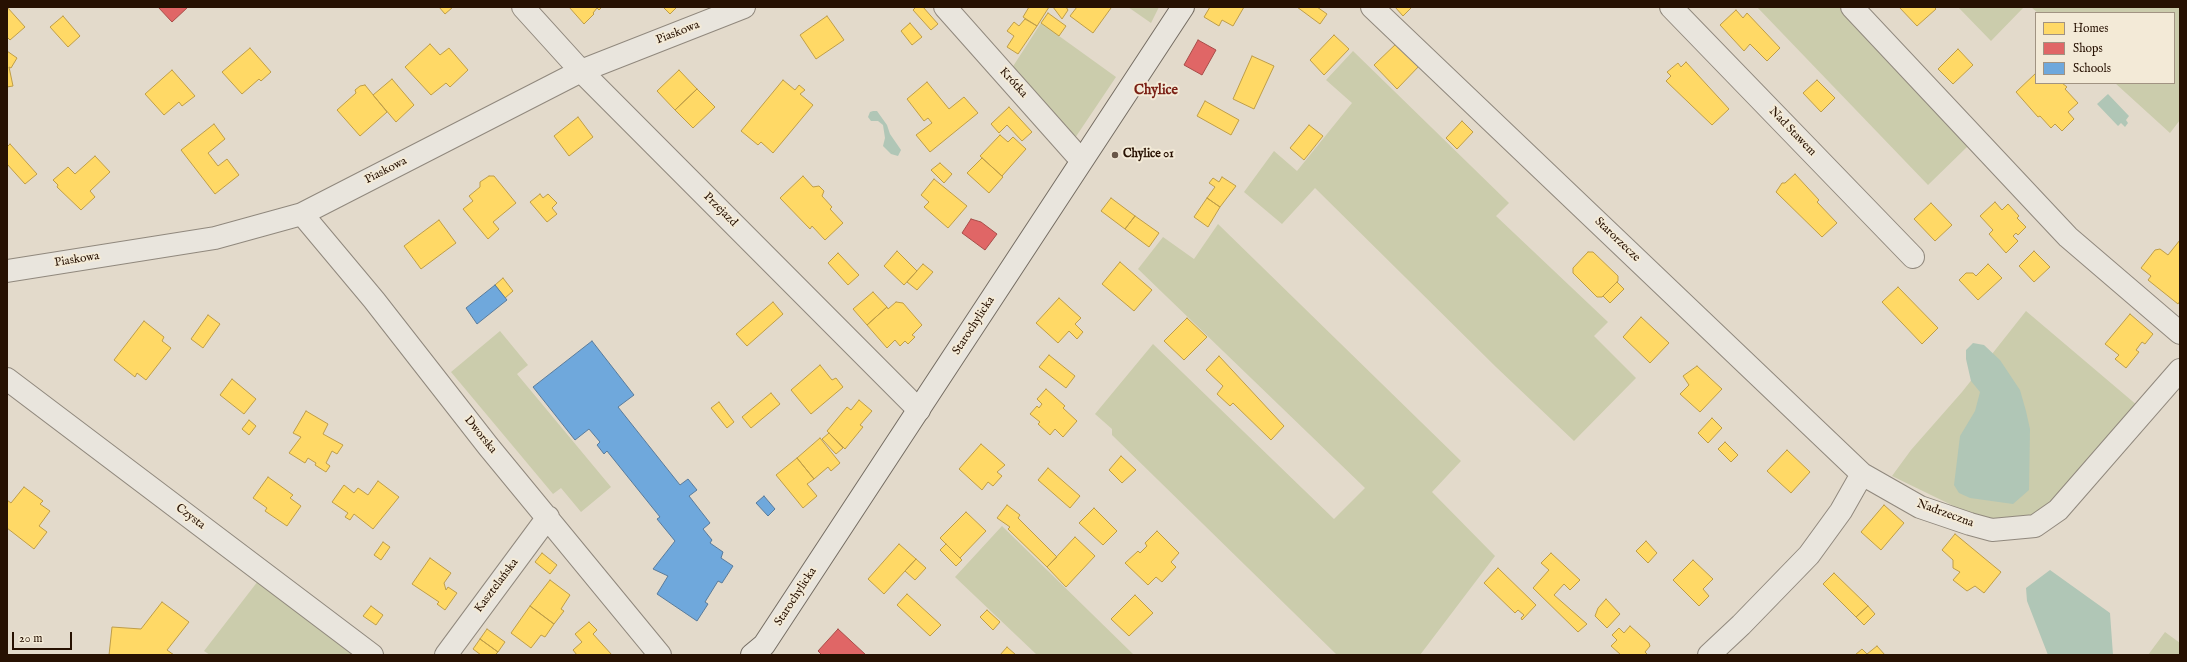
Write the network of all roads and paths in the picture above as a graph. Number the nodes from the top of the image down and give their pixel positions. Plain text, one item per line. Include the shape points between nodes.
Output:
1 (523, 7) edge
2 (744, 7) edge
3 (945, 7) edge
4 (1183, 7) edge
5 (1372, 7) edge
6 (1671, 7) edge
7 (1852, 7) edge
8 (581, 71) junction
9 (1081, 160) junction
10 (302, 214) junction
11 (1913, 258) dead end
12 (7, 271) edge
13 (2180, 333) edge
14 (2180, 370) edge
15 (7, 379) edge
16 (919, 410) junction
17 (1862, 474) junction
18 (548, 517) junction
19 (760, 652) edge
20 (372, 655) edge
21 (446, 655) edge
22 (660, 655) edge
23 (1709, 655) edge

1 - 8 street, Przejazd
2 - 8 street, Piaskowa
3 - 9 street, Krótka
4 - 9 street, Starochylicka
5 - 17 street, Starorzecze
6 - 11 street, Nad Stawem
7 - 13 street via 2068,237
8 - 10 street, Piaskowa
8 - 16 street, Przejazd
9 - 16 street, Starochylicka
10 - 12 street, Piaskowa via 215,238
10 - 18 street, Dworska
14 - 17 street, Nadrzeczna via 2058,510 2035,526 1992,530 1970,524 1920,507
15 - 20 street, Czysta
16 - 19 street, Starochylicka
17 - 23 street via 1841,511 1809,555
18 - 21 street, Kasztelańska
18 - 22 street, Dworska

